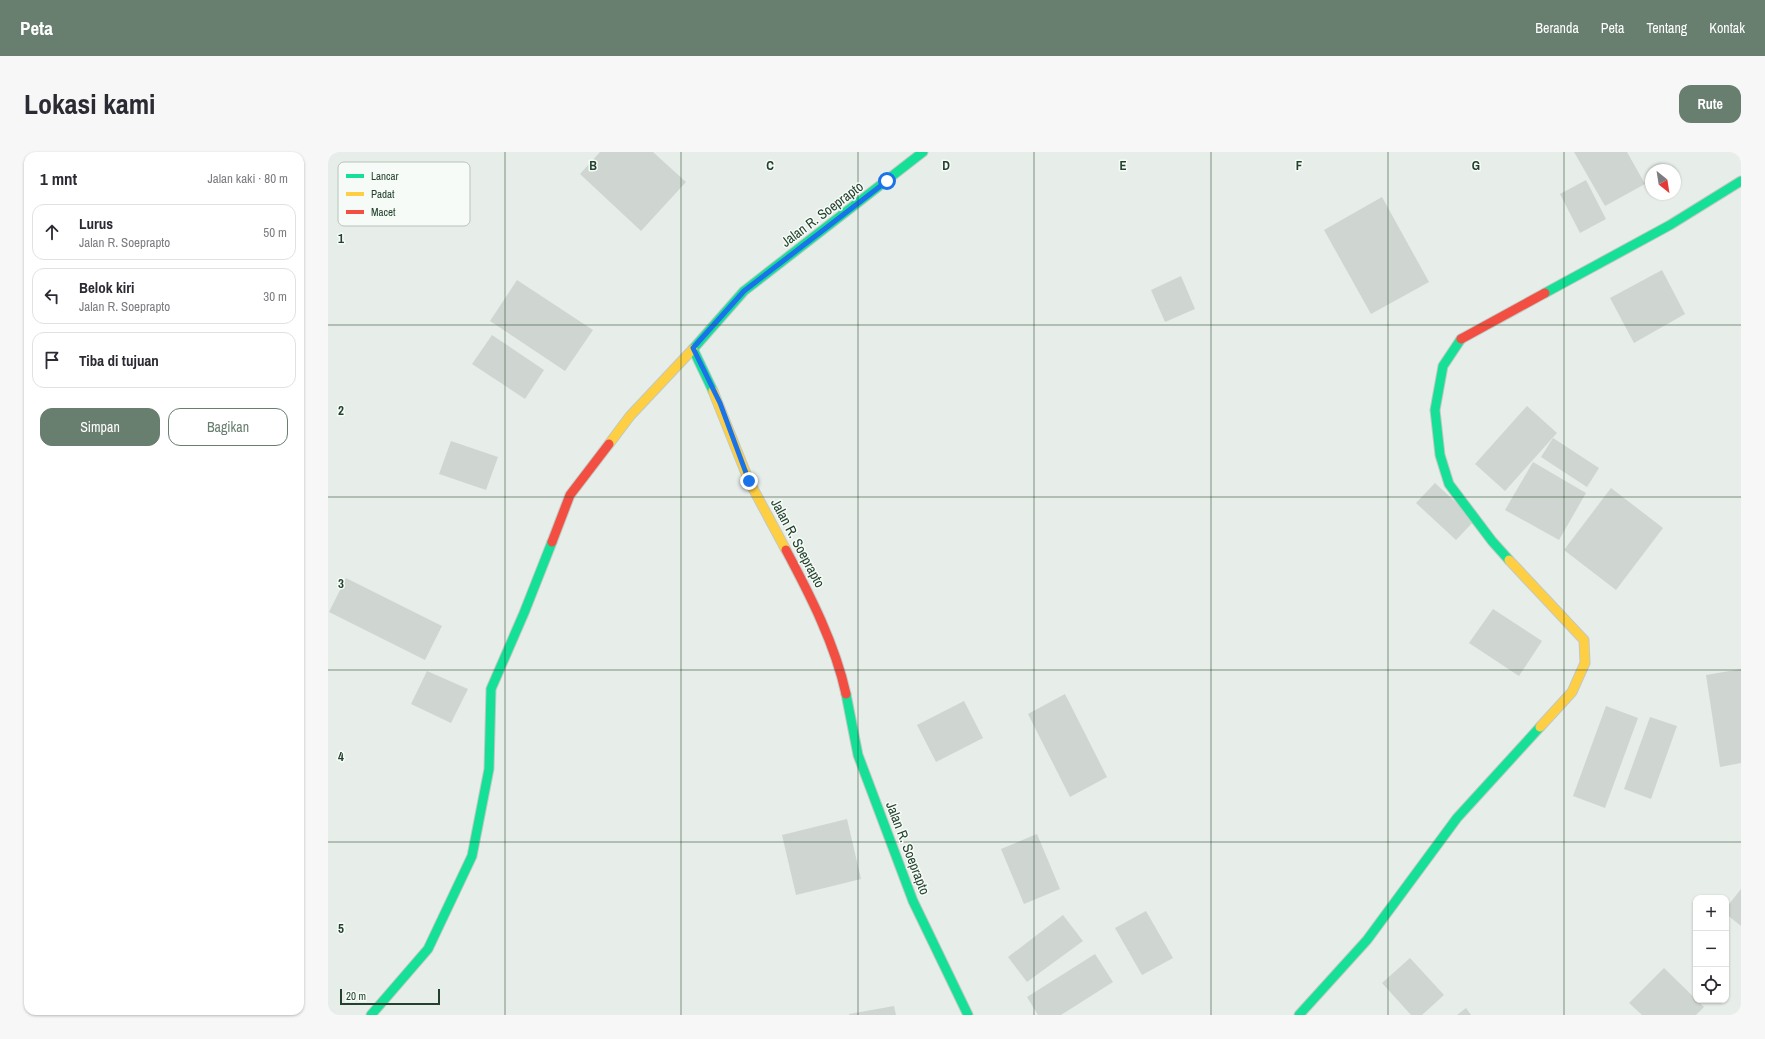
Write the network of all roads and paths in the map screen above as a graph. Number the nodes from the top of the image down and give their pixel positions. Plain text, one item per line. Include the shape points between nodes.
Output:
1 (923, 152) edge
2 (1741, 181) edge
3 (693, 348) junction
4 (371, 1015) edge
5 (968, 1015) edge
6 (1299, 1015) edge

1 - 3 street, Jalan R. Soeprapto via 744,291
2 - 6 street via 1670,225 1462,338 1443,366 1435,410 1440,456 1450,484 1492,541 1584,640 1585,663 1572,692 1457,818 1367,940
3 - 4 street via 630,416 570,495 491,689 489,769 472,856 428,949
3 - 5 street, Jalan R. Soeprapto via 720,403 749,481 816,607 843,681 861,762 913,901

